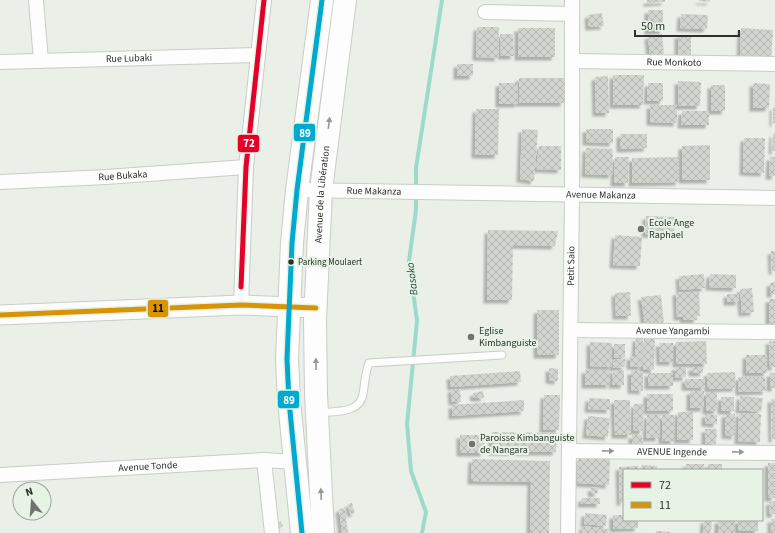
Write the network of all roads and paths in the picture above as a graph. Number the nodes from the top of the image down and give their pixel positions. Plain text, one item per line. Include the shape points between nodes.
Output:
1 (36, 0) edge
2 (264, 0) edge
3 (322, 0) edge
4 (345, 0) edge
5 (572, 7) edge
6 (485, 12) dead end
7 (258, 55) junction
8 (572, 61) junction
9 (0, 62) edge
10 (41, 62) junction
11 (775, 64) edge
12 (246, 167) junction
13 (0, 182) edge
14 (297, 190) junction
15 (321, 190) junction
16 (428, 193) joint
17 (572, 195) junction
18 (775, 198) edge
19 (241, 305) junction
20 (290, 306) junction
21 (316, 308) junction
22 (0, 316) edge
23 (571, 330) junction
24 (775, 332) edge
25 (502, 355) dead end
26 (317, 413) junction
27 (569, 451) junction
28 (775, 452) edge
29 (264, 460) junction
30 (295, 462) junction
31 (0, 475) edge
32 (272, 533) edge
33 (302, 533) edge
34 (323, 533) edge
35 (568, 533) edge

1 - 10 street
2 - 7 street
3 - 14 highway
15 -> 4 highway, Avenue de la Libération
5 - 6 street
5 - 8 street, Petit Saio
7 - 10 street, Rue Lubaki
7 - 12 street
8 - 11 street, Rue Monkoto
8 - 17 street, Petit Saio
9 - 10 street, Rue Lubaki
12 - 13 street, Rue Bukaka
12 - 19 street
14 - 15 street, Rue Makanza
14 - 20 highway
15 - 16 street, Rue Makanza
15 - 21 highway, Avenue de la Libération
16 - 17 street, Avenue Makanza
17 - 18 street, Avenue Makanza
17 - 23 street, Petit Saio
19 - 20 street
19 - 22 street
20 - 21 street
20 - 30 highway via 287,359
26 -> 21 highway, Avenue de la Libération
23 - 24 street, Avenue Yangambi
23 - 27 street, Petit Saio
25 - 26 lane via 369,363 363,397 357,406 348,410
34 -> 26 highway, Avenue de la Libération
27 -> 28 street, AVENUE Ingende
27 - 35 street, Petit Saio
29 - 30 street, Avenue Tonde
29 - 31 street, Avenue Tonde
29 - 32 street
30 - 33 highway

